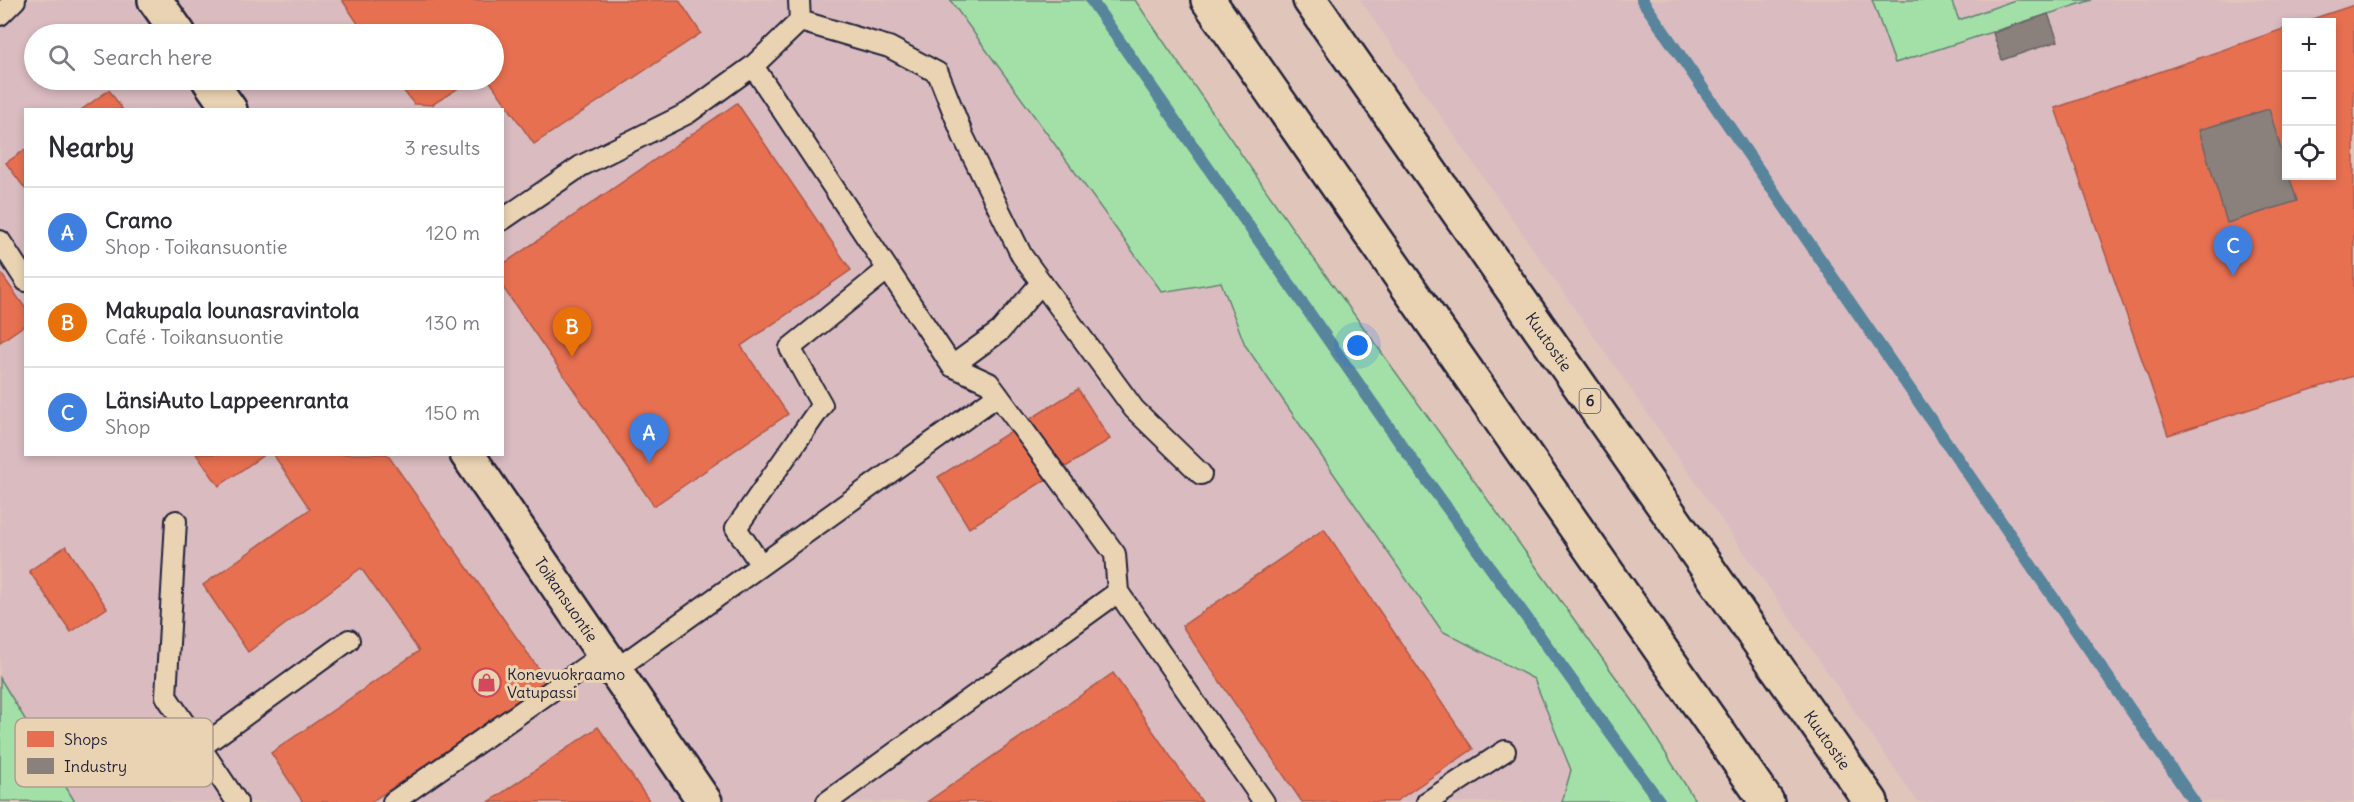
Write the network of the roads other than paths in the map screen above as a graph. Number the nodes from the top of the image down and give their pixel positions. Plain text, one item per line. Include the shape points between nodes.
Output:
1 (15, 0) edge
2 (155, 0) edge
3 (799, 0) edge
4 (1208, 0) edge
5 (1310, 0) edge
6 (0, 15) edge
7 (800, 21) junction
8 (171, 24) edge
9 (753, 66) junction
10 (216, 90) edge
11 (229, 108) edge
12 (504, 219) edge
13 (0, 241) edge
14 (888, 269) junction
15 (24, 278) edge
16 (1041, 283) junction
17 (952, 366) junction
18 (998, 395) junction
19 (468, 456) edge
20 (1202, 474) dead end
21 (176, 521) dead end
22 (760, 565) junction
23 (1118, 592) junction
24 (349, 640) dead end
25 (609, 662) junction
26 (181, 718) edge
27 (213, 738) edge
28 (1505, 751) dead end
29 (213, 765) edge
30 (237, 802) edge
31 (393, 802) edge
32 (705, 802) edge
33 (827, 802) edge
34 (1264, 802) edge
35 (1427, 802) edge
36 (1767, 802) edge
37 (1871, 802) edge

1 - 6 lane
2 - 8 main road
3 - 7 lane
4 - 36 main road
5 - 37 main road, Kuutostie / 6
7 - 9 lane
7 - 16 lane via 889,47 938,73 963,136 1012,236
9 - 12 lane via 688,113 582,166
9 - 14 lane
10 - 11 main road
13 - 15 lane
14 - 17 lane
14 - 22 lane via 790,348 822,405 736,528
16 - 17 lane via 1000,331
16 - 20 lane via 1134,409
17 - 18 lane via 989,383
18 - 22 lane
18 - 23 lane via 1115,554
19 - 25 main road, Toikansuontie
21 - 26 lane via 166,696
22 - 25 lane
23 - 33 lane
23 - 34 lane
24 - 27 lane
25 - 31 lane
25 - 32 main road, Toikansuontie
28 - 35 lane
29 - 30 lane

